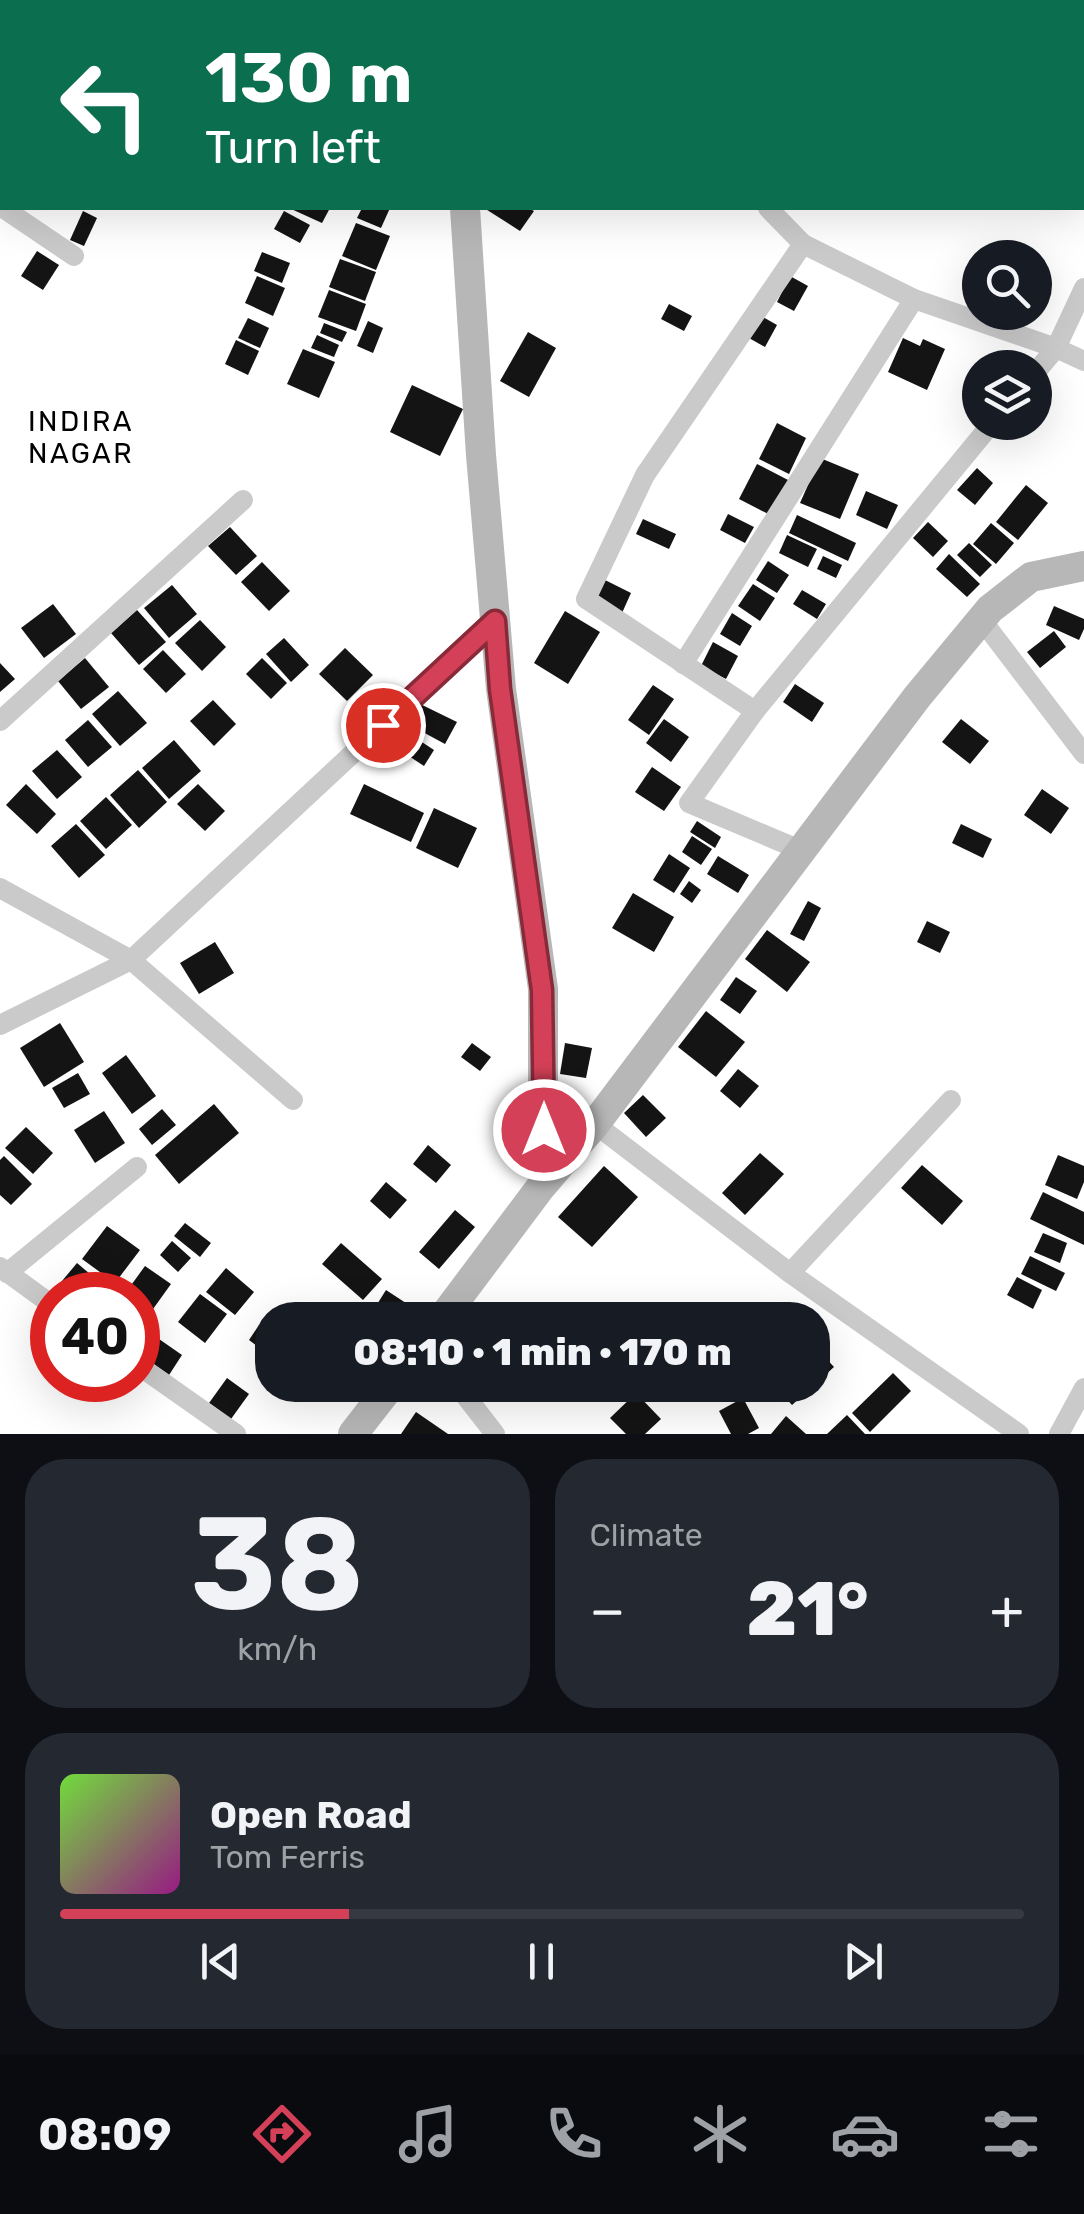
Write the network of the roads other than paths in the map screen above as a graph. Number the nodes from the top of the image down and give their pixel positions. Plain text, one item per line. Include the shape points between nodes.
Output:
1 (6, 210) edge
2 (465, 210) edge
3 (770, 210) edge
4 (803, 244) junction
5 (74, 256) dead end
6 (1084, 288) edge
7 (914, 299) junction
8 (1056, 348) junction
9 (1052, 353) edge
10 (1084, 361) edge
11 (979, 440) edge
12 (243, 500) dead end
13 (1084, 566) edge
14 (980, 620) junction
15 (495, 621) junction
16 (683, 664) junction
17 (755, 711) junction
18 (0, 720) edge
19 (1084, 754) edge
20 (800, 850) junction
21 (0, 888) edge
22 (131, 960) junction
23 (0, 1025) edge
24 (293, 1100) dead end
25 (951, 1100) dead end
26 (595, 1124) junction
27 (565, 1160) junction
28 (137, 1166) dead end
29 (4, 1270) edge
30 (790, 1273) junction
31 (30, 1289) edge
32 (454, 1302) edge
33 (160, 1380) edge
34 (1084, 1388) edge
35 (378, 1402) edge
36 (470, 1402) edge
37 (236, 1434) edge
38 (353, 1434) edge
39 (495, 1434) edge
40 (1019, 1434) edge
41 (1059, 1434) edge

1 - 5 street
2 - 15 main road
3 - 4 street
4 - 7 street
4 - 16 street via 645,475 586,599
6 - 8 street
7 - 8 street
7 - 16 street
8 - 9 street
8 - 10 street
11 - 17 street
12 - 18 street
13 - 14 main road via 1031,578
14 - 19 street
14 - 20 main road
15 - 22 street
15 - 27 main road via 542,990 544,1130
16 - 17 street
17 - 20 street via 689,802
20 - 26 main road
21 - 22 street
22 - 23 street
22 - 24 street
25 - 30 street
26 - 27 main road
26 - 30 street
27 - 32 main road
28 - 29 street
29 - 31 street
30 - 40 street
33 - 37 street
34 - 41 street
35 - 38 main road
36 - 39 street

